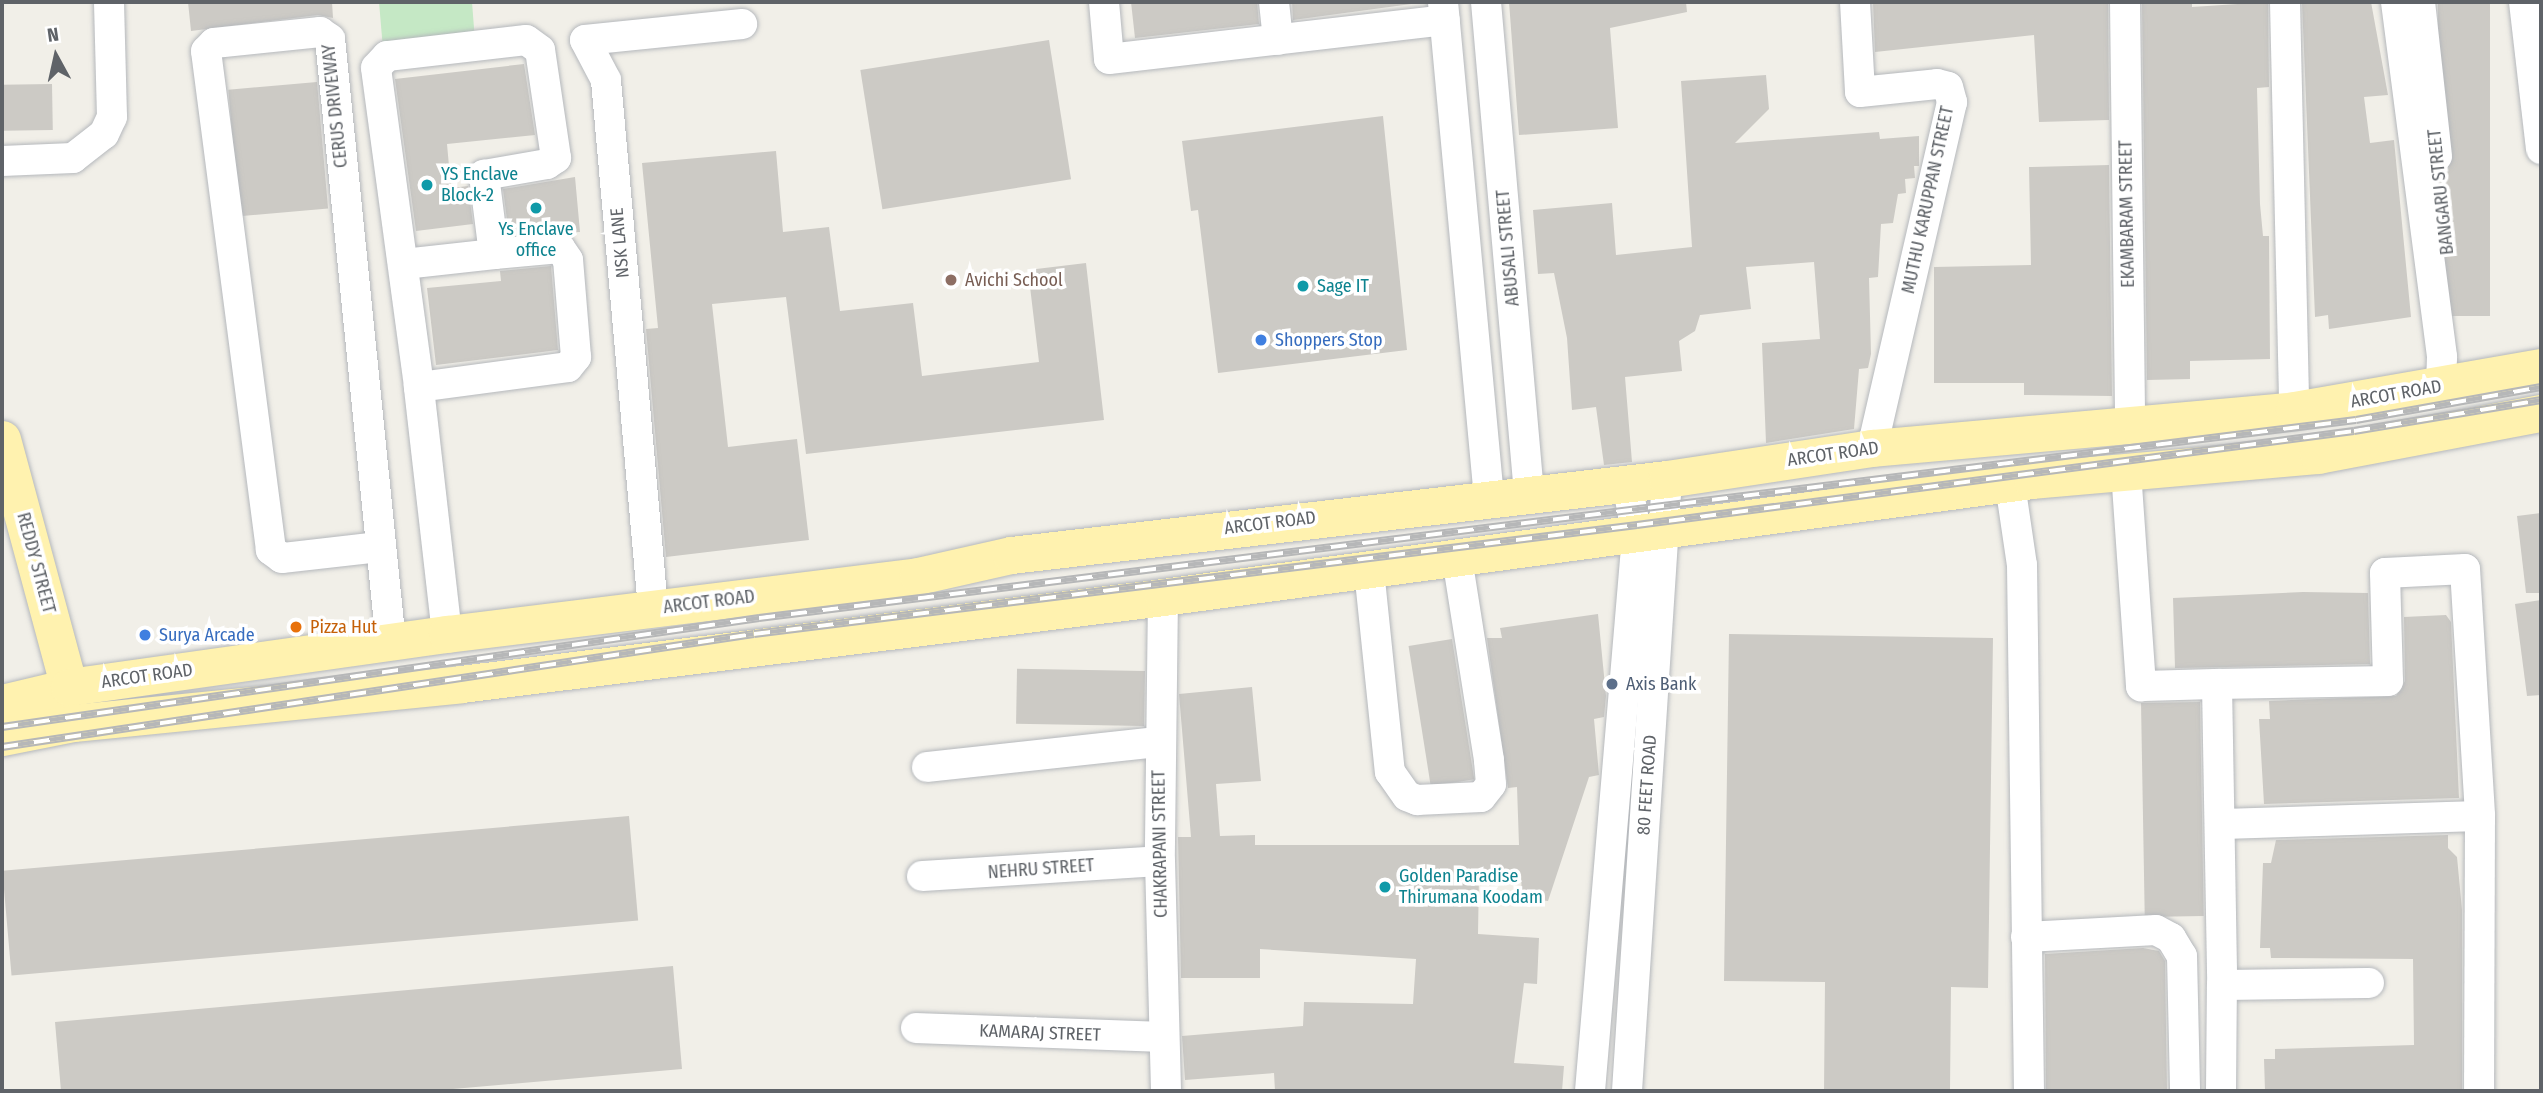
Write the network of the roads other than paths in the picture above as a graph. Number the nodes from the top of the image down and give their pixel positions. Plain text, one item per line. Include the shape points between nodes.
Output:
1 (109, 2) edge
2 (1104, 2) edge
3 (1274, 2) edge
4 (1486, 2) edge
5 (1855, 2) edge
6 (2125, 2) edge
7 (2285, 2) edge
8 (2396, 2) edge
9 (2420, 2) edge
10 (2524, 2) edge
11 (1444, 11) edge
12 (742, 24) dead end
13 (1278, 40) junction
14 (2541, 149) edge
15 (2, 161) edge
16 (494, 254) junction
17 (404, 264) junction
18 (2541, 367) edge
19 (2451, 384) junction
20 (419, 387) junction
21 (2294, 410) junction
22 (2541, 413) edge
23 (2130, 426) junction
24 (2, 439) edge
25 (1872, 448) junction
26 (2126, 471) junction
27 (1667, 479) junction
28 (1628, 483) junction
29 (2010, 484) junction
30 (1529, 494) junction
31 (1489, 496) junction
32 (1650, 534) junction
33 (379, 547) junction
34 (1458, 573) junction
35 (1370, 582) junction
36 (1163, 597) junction
37 (653, 608) junction
38 (447, 634) junction
39 (391, 644) junction
40 (2217, 684) junction
41 (69, 687) junction
42 (2, 703) edge
43 (2, 737) edge
44 (1159, 742) junction
45 (927, 767) dead end
46 (2480, 816) junction
47 (2222, 824) junction
48 (1160, 860) junction
49 (922, 876) dead end
50 (2026, 937) junction
51 (2369, 983) dead end
52 (2222, 985) junction
53 (916, 1028) dead end
54 (1163, 1037) junction
55 (1166, 1091) edge
56 (1590, 1091) edge
57 (1627, 1091) edge
58 (2029, 1091) edge
59 (2185, 1091) edge
60 (2221, 1091) edge
61 (2479, 1091) edge

1 - 15 street via 112,117 104,134 73,158
2 - 13 street via 1109,59
3 - 13 street
4 - 30 street, ABUSALI STREET
5 - 25 street, MUTHU KARUPPAN STREET via 1860,92 1937,84 1948,87 1951,102
6 - 23 street, EKAMBARAM STREET
7 - 21 street
8 - 19 street via 2442,357
9 - 19 street, BANGARU STREET
10 - 14 street
11 - 13 street
11 - 31 street
12 - 37 street, NSK LANE via 585,40 606,80
16 - 17 street
16 - 17 street via 484,175 547,164 559,150 540,50 526,40 380,59 376,68
16 - 20 street via 560,248 568,260 576,357 568,366
17 - 20 street
18 - 19 main road, ARCOT ROAD
19 - 21 main road, ARCOT ROAD
20 - 38 street
21 - 23 main road, ARCOT ROAD
22 - 26 main road via 2318,455
23 - 25 main road, ARCOT ROAD
24 - 41 main road, REDDY STREET
25 - 27 main road, ARCOT ROAD
26 - 29 main road
26 - 40 street via 2141,686
27 - 28 main road, ARCOT ROAD
27 - 32 street, 80 FEET ROAD
28 - 30 main road, ARCOT ROAD
28 - 32 street, 80 FEET ROAD
29 - 32 main road
29 - 50 street via 2022,565
30 - 31 main road, ARCOT ROAD
31 - 37 main road, ARCOT ROAD via 1011,555 918,576
32 - 34 main road
32 - 56 street, 80 FEET ROAD
32 - 57 street, 80 FEET ROAD
33 - 33 street, CERUS DRIVEWAY via 330,40 320,32 214,43 206,51 275,556
33 - 39 street, CERUS DRIVEWAY
34 - 35 main road
34 - 35 street via 1489,760 1491,784 1480,797 1417,800 1390,772
35 - 36 main road
36 - 43 main road via 461,684 73,723
36 - 44 street, CHAKRAPANI STREET
37 - 38 main road, ARCOT ROAD
38 - 39 main road, ARCOT ROAD
39 - 41 main road, ARCOT ROAD
40 - 46 street via 2388,681 2385,573 2465,569
40 - 47 street
41 - 42 main road, ARCOT ROAD
44 - 45 street
44 - 48 street, CHAKRAPANI STREET
46 - 47 street
46 - 61 street
47 - 52 street
48 - 49 street, NEHRU STREET
48 - 54 street, CHAKRAPANI STREET
50 - 58 street
50 - 59 street via 2156,930 2171,937 2182,956
51 - 52 street
52 - 60 street
53 - 54 street, KAMARAJ STREET
54 - 55 street, CHAKRAPANI STREET

